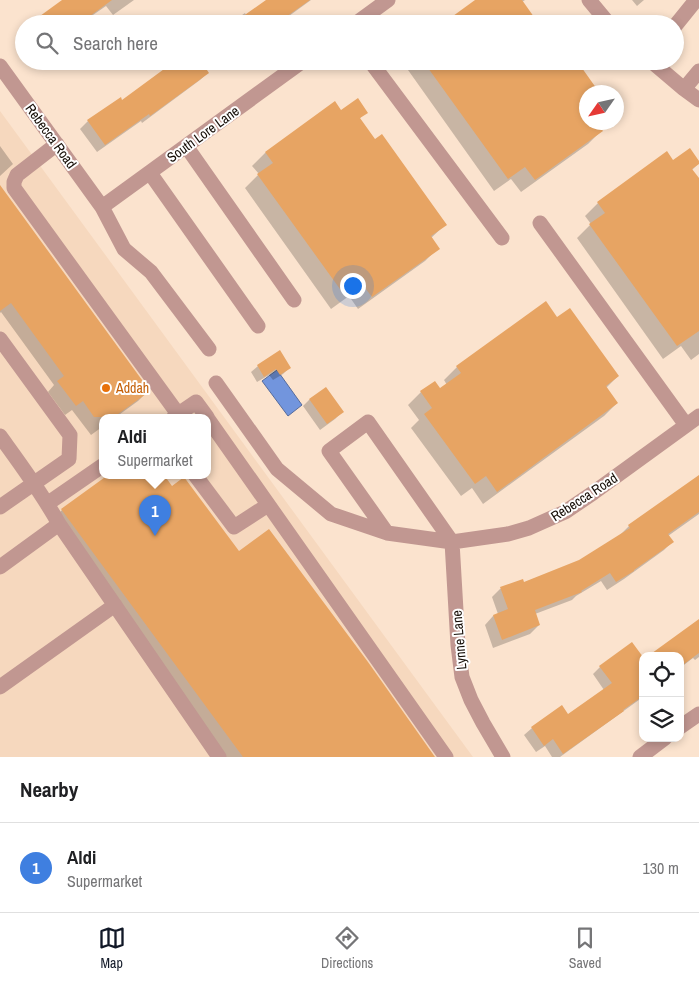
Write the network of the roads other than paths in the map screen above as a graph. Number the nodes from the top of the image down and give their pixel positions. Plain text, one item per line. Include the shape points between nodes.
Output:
1 (388, 0) edge
2 (590, 0) edge
3 (696, 0) edge
4 (367, 15) edge
5 (602, 15) edge
6 (684, 15) edge
7 (0, 66) edge
8 (291, 70) edge
9 (377, 70) edge
10 (662, 70) edge
11 (699, 71) edge
12 (684, 89) junction
13 (699, 100) edge
14 (57, 144) junction
15 (186, 146) junction
16 (150, 173) junction
17 (102, 207) junction
18 (540, 223) dead end
19 (502, 238) dead end
20 (294, 300) dead end
21 (258, 326) dead end
22 (0, 339) edge
23 (209, 349) dead end
24 (216, 382) dead end
25 (175, 414) edge
26 (179, 414) edge
27 (204, 414) edge
28 (699, 416) edge
29 (211, 424) edge
30 (686, 425) junction
31 (0, 436) edge
32 (99, 468) edge
33 (198, 479) edge
34 (34, 484) junction
35 (48, 504) junction
36 (268, 505) junction
37 (0, 507) edge
38 (58, 524) junction
39 (387, 533) junction
40 (452, 542) junction
41 (0, 567) edge
42 (115, 605) junction
43 (0, 685) edge
44 (699, 714) edge
45 (684, 724) edge
46 (660, 742) edge
47 (219, 757) edge
48 (446, 757) edge
49 (503, 757) edge
50 (640, 757) edge

1 - 4 street
2 - 5 street
3 - 6 street
7 - 14 street, Rebecca Road
8 - 15 street, South Lore Lane
9 - 19 street
10 - 12 street
11 - 12 street
12 - 13 street
14 - 17 street, Rebecca Road
14 - 25 street via 17,175 14,188
15 - 16 street, South Lore Lane
15 - 20 street
16 - 17 street, South Lore Lane
16 - 21 street
17 - 23 street, Rebecca Road via 124,249 152,272
18 - 30 street
22 - 34 street via 70,436 69,459
24 - 39 street, Rebecca Road via 277,469 331,514
26 - 27 street via 196,402
28 - 30 street, Rebecca Road
29 - 36 street
30 - 40 street, Rebecca Road via 565,512 508,534
31 - 34 street
32 - 35 street
33 - 36 street via 234,527
34 - 35 street
34 - 37 street
35 - 38 street
36 - 48 street
38 - 41 street
38 - 42 street
39 - 40 street, Rebecca Road
39 - 40 street via 329,450 368,422
40 - 49 street, Lynne Lane via 462,677
42 - 43 street
42 - 47 street
44 - 45 street
46 - 50 street

